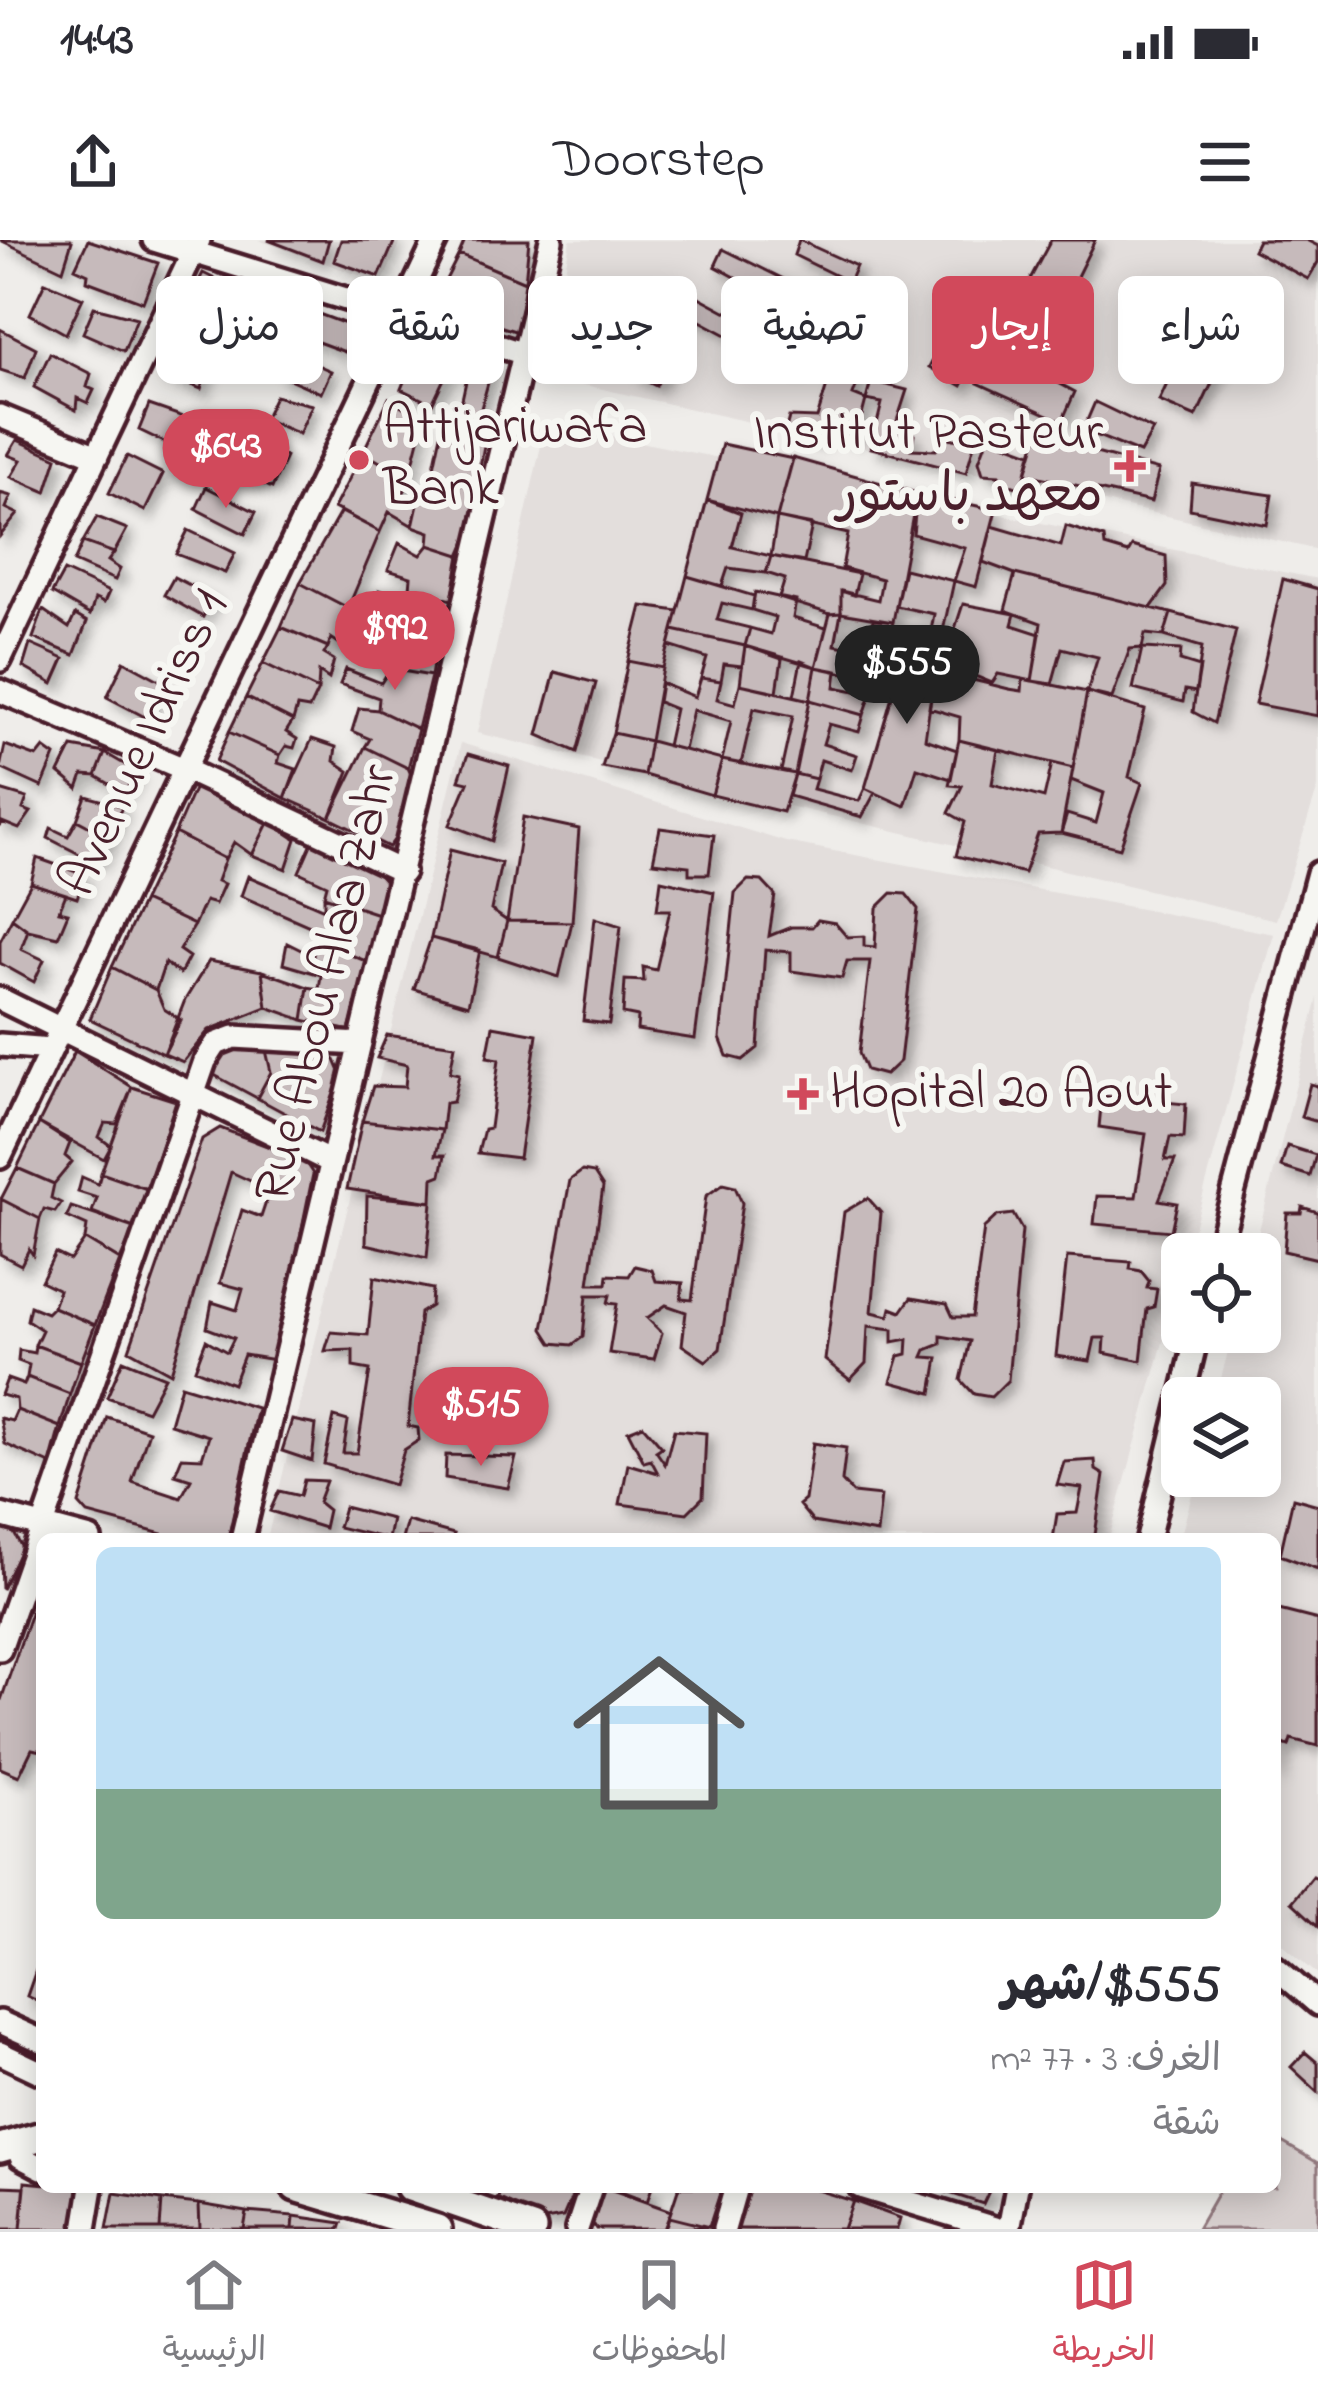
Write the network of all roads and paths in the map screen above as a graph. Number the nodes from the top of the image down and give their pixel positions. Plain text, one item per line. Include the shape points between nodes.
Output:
1 (154, 240) edge
2 (436, 240) edge
3 (550, 240) edge
4 (195, 248) edge
5 (419, 276) edge
6 (543, 276) edge
7 (347, 300) edge
8 (504, 348) edge
9 (528, 355) joint
10 (368, 384) edge
11 (0, 416) edge
12 (97, 456) junction
13 (0, 660) edge
14 (0, 691) edge
15 (184, 769) junction
16 (403, 872) junction
17 (1318, 873) edge
18 (0, 999) edge
19 (61, 1028) junction
20 (360, 1044) junction
21 (0, 1045) edge
22 (51, 1049) junction
23 (190, 1094) junction
24 (0, 1157) edge
25 (331, 1162) junction
26 (1223, 1233) edge
27 (1193, 1353) edge
28 (0, 1515) edge
29 (41, 1527) junction
30 (39, 1533) edge
31 (66, 1533) edge
32 (243, 1533) edge
33 (1149, 1533) edge
34 (36, 1542) edge
35 (0, 1649) edge
36 (1281, 1972) edge
37 (1318, 2003) edge
38 (0, 2053) edge
39 (36, 2070) edge
40 (91, 2193) edge
41 (316, 2193) edge
42 (427, 2193) edge
43 (589, 2193) edge
44 (734, 2193) edge
45 (880, 2193) edge
46 (1016, 2193) edge
47 (85, 2229) edge
48 (436, 2229) edge
49 (532, 2229) edge
50 (578, 2229) edge
51 (724, 2229) edge
52 (998, 2229) edge
53 (1009, 2229) edge

1 - 4 street
2 - 5 street, Avenue Idriss 1
3 - 6 street, Rue Abou Alaa Zahr
4 - 7 street
4 - 12 street
8 - 9 street
9 - 16 street, Rue Abou Alaa Zahr
10 - 15 street, Avenue Idriss 1
11 - 12 street
12 - 13 street
14 - 15 street
15 - 16 street
15 - 19 street, Avenue Idriss 1
16 - 20 street, Rue Abou Alaa Zahr
17 - 26 street
18 - 19 street
19 - 22 street, Avenue Idriss 1
19 - 23 street
20 - 23 street via 234,1037 216,1044
20 - 25 street, Rue Abou Alaa Zahr
21 - 22 street
22 - 24 street, Avenue Idriss 1
23 - 25 street
23 - 29 street
25 - 32 street, Rue Abou Alaa Zahr
27 - 33 street
28 - 29 street
29 - 30 street
29 - 31 street
34 - 35 street
36 - 37 street
38 - 39 street
40 - 47 street
41 - 48 main road
42 - 49 main road
43 - 50 street
44 - 51 street
45 - 52 street
46 - 53 street

